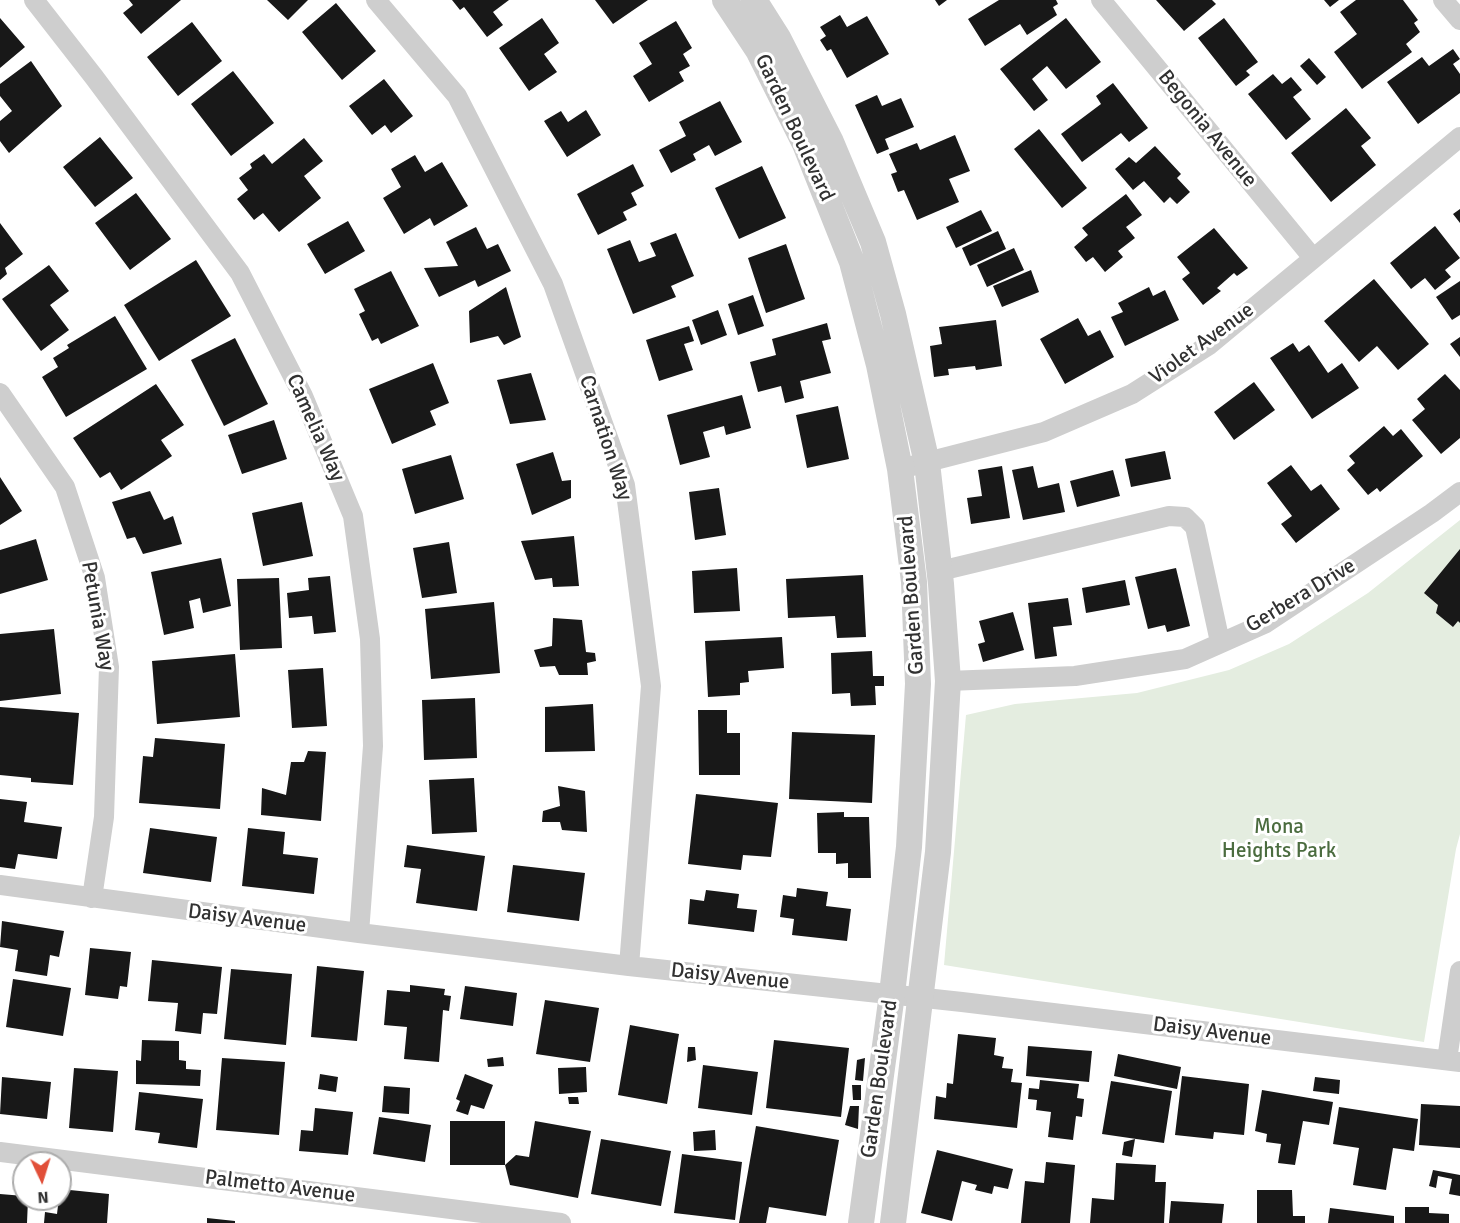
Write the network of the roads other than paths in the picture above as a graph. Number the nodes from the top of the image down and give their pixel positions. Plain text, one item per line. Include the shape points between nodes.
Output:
1 (34, 0) edge
2 (376, 0) edge
3 (725, 0) edge
4 (754, 0) edge
5 (1101, 0) edge
6 (1443, 0) edge
7 (1460, 20) edge
8 (1460, 137) edge
9 (1313, 258) junction
10 (0, 393) edge
11 (927, 463) junction
12 (900, 469) junction
13 (1460, 492) edge
14 (940, 571) junction
15 (1220, 642) junction
16 (948, 681) junction
17 (0, 885) edge
18 (92, 898) junction
19 (359, 933) junction
20 (629, 966) junction
21 (1460, 971) edge
22 (892, 994) junction
23 (920, 997) junction
24 (1454, 1061) edge
25 (0, 1152) edge
26 (561, 1223) edge
27 (861, 1223) edge
28 (893, 1223) edge

1 - 19 street, Camelia Way via 240,273 303,396 353,516 370,639 373,746
2 - 20 street, Carnation Way via 457,96 553,284 625,485 651,686
3 - 12 street, Garden Boulevard via 758,50 805,144 852,262 879,365
4 - 11 street, Garden Boulevard via 831,142 873,243
5 - 9 street, Begonia Avenue
6 - 7 street
8 - 9 street, Violet Avenue
9 - 11 street, Violet Avenue via 1209,345 1132,394 1044,432
10 - 18 street, Petunia Way via 64,487 95,578 109,667 104,817
11 - 12 street, Violet Avenue
11 - 14 street, Garden Boulevard
12 - 22 street, Garden Boulevard via 914,582 918,684 909,847
13 - 15 street, Gerbera Drive via 1266,623
14 - 15 street via 1169,516 1185,517 1195,527
14 - 16 street, Garden Boulevard
15 - 16 street, Gerbera Drive via 1185,659 1115,671
16 - 23 street, Garden Boulevard via 938,852
17 - 18 street, Daisy Avenue
18 - 19 street, Daisy Avenue
19 - 20 street, Daisy Avenue
20 - 22 street, Daisy Avenue
21 - 24 street
22 - 23 street, Daisy Avenue
22 - 27 street, Garden Boulevard
23 - 24 street, Daisy Avenue
23 - 28 street, Garden Boulevard
25 - 26 street, Palmetto Avenue

